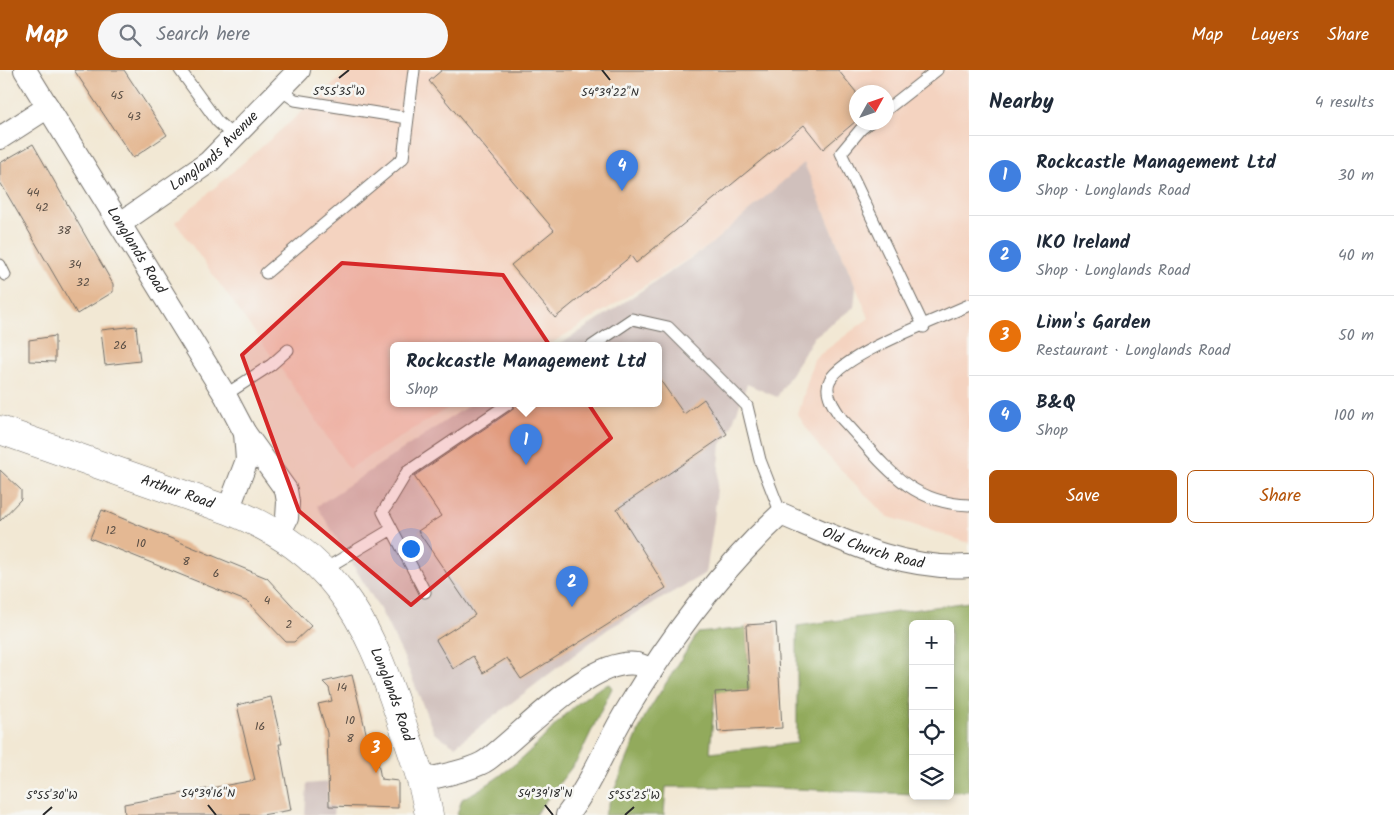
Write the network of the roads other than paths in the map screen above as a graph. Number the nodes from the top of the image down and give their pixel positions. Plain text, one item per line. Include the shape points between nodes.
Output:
1 (25, 70) edge
2 (180, 70) edge
3 (299, 70) edge
4 (414, 70) edge
5 (937, 70) edge
6 (279, 89) junction
7 (894, 104) edge
8 (48, 107) junction
9 (408, 118) junction
10 (860, 130) edge
11 (234, 137) junction
12 (0, 138) edge
13 (121, 223) junction
14 (266, 273) dead end
15 (969, 305) edge
16 (924, 327) junction
17 (598, 342) edge
18 (288, 350) dead end
19 (225, 395) junction
20 (504, 407) edge
21 (0, 430) edge
22 (246, 433) junction
23 (969, 505) edge
24 (228, 510) junction
25 (780, 514) junction
26 (392, 529) junction
27 (279, 534) junction
28 (969, 566) edge
29 (330, 577) junction
30 (426, 592) dead end
31 (652, 669) junction
32 (422, 780) junction
33 (580, 805) edge
34 (429, 814) edge
35 (566, 815) edge

1 - 8 street, Longlands Road
2 - 11 lane via 217,121
3 - 6 street, Longlands Avenue
4 - 9 lane
5 - 7 lane
6 - 9 lane via 296,100
6 - 11 street, Longlands Avenue
8 - 12 street
8 - 13 street, Longlands Road
9 - 14 lane via 403,158
10 - 16 lane via 841,153
11 - 13 street, Longlands Avenue via 209,162
13 - 19 street, Longlands Road
15 - 16 lane
16 - 23 lane via 840,368 829,382 829,395 842,419 908,487 929,499
17 - 25 lane via 632,319 668,327 747,406 760,460
18 - 19 lane
19 - 22 street, Longlands Road
20 - 26 lane via 407,472 383,512
21 - 24 street, Arthur Road
22 - 24 street, Longlands Road via 247,460
22 - 27 street, Longlands Road via 286,490 287,518
24 - 27 street, Arthur Road
25 - 28 street, Old Church Road via 878,554 918,563
25 - 31 street via 746,545
26 - 29 lane
26 - 30 lane
27 - 29 street, Arthur Road via 301,549
29 - 32 street, Longlands Road via 360,620 385,671
31 - 32 street via 636,664 605,669 535,717 486,761
31 - 33 street via 623,716
32 - 34 street, Longlands Road
33 - 35 street

